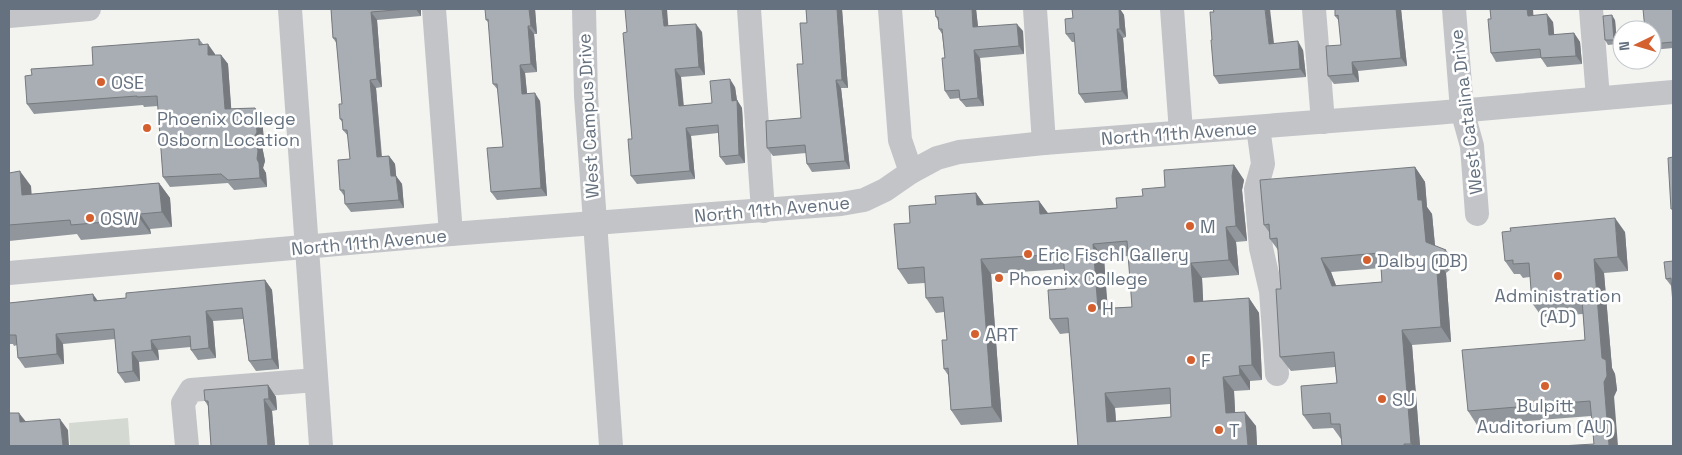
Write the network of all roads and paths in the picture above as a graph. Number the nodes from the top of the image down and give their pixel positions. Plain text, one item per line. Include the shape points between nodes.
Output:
1 (90, 9) edge
2 (290, 9) edge
3 (434, 9) edge
4 (584, 9) edge
5 (749, 9) edge
6 (890, 9) edge
7 (1035, 9) edge
8 (1172, 9) edge
9 (1314, 9) edge
10 (1454, 9) edge
11 (1591, 9) edge
12 (9, 16) edge
13 (1673, 92) edge
14 (1598, 98) junction
15 (1462, 110) junction
16 (1322, 122) junction
17 (1258, 126) junction
18 (1181, 132) junction
19 (1044, 143) junction
20 (911, 172) junction
21 (763, 211) junction
22 (1477, 214) dead end
23 (595, 224) junction
24 (451, 234) junction
25 (306, 247) junction
26 (9, 272) edge
27 (1277, 374) dead end
28 (316, 380) junction
29 (186, 446) edge
30 (321, 446) edge
31 (611, 446) edge

1 - 12 street
2 - 25 street
3 - 24 street
4 - 23 street, West Campus Drive via 584,62
5 - 21 street
6 - 20 street via 900,140
7 - 19 street
8 - 18 street
9 - 16 street
10 - 15 street, West Catalina Drive
11 - 14 street
13 - 14 street, North 11th Avenue
14 - 15 street, North 11th Avenue
15 - 16 street, North 11th Avenue
15 - 22 street, West Catalina Drive via 1472,146
16 - 17 street, North 11th Avenue
17 - 18 street, North 11th Avenue
17 - 27 street via 1263,164 1256,189 1262,248 1271,291
18 - 19 street, North 11th Avenue
19 - 20 street, North 11th Avenue via 959,152 937,158
20 - 21 street, North 11th Avenue via 864,200
21 - 23 street, North 11th Avenue
23 - 24 street, North 11th Avenue
23 - 31 street, West Campus Drive
24 - 25 street, North 11th Avenue
25 - 26 street, North 11th Avenue
25 - 28 street
28 - 29 street via 191,390 183,403
28 - 30 street

